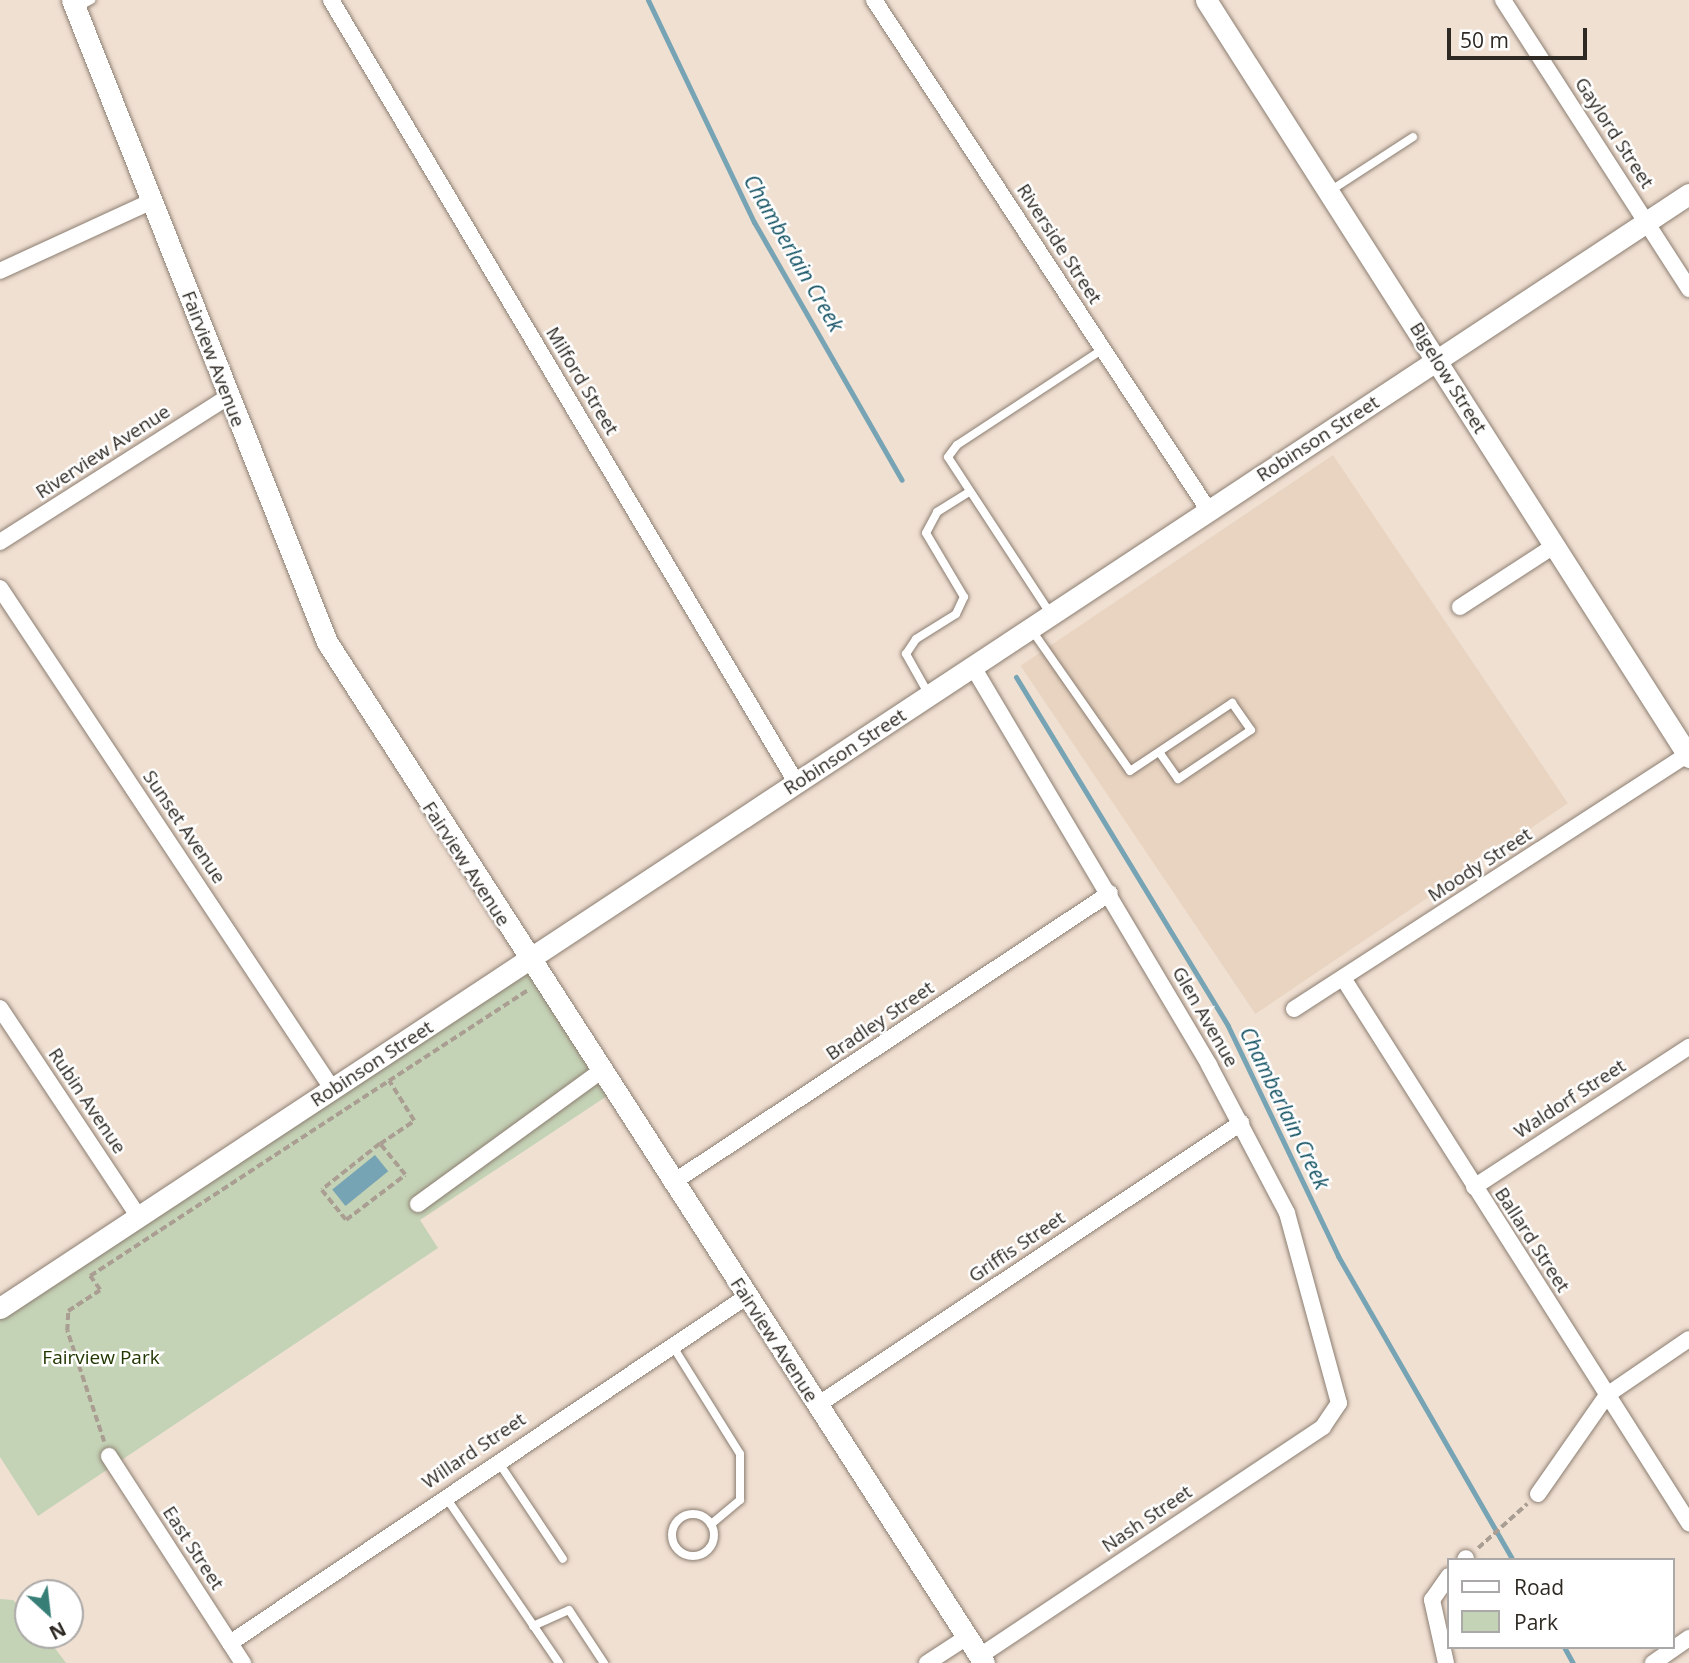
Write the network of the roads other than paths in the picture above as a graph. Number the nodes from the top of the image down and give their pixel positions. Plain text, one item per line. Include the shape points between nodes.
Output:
1 (331, 0) edge
2 (873, 0) edge
3 (1206, 0) edge
4 (1503, 0) edge
5 (80, 3) edge
6 (1413, 137) dead end
7 (1329, 192) junction
8 (1689, 194) edge
9 (152, 201) junction
10 (1646, 222) junction
11 (0, 271) edge
12 (1689, 289) edge
13 (1103, 349) junction
14 (1437, 360) junction
15 (228, 397) junction
16 (968, 492) junction
17 (1209, 511) junction
18 (0, 542) edge
19 (1554, 546) junction
20 (0, 587) edge
21 (1460, 607) dead end
22 (1052, 615) junction
23 (1031, 629) junction
24 (973, 667) junction
25 (930, 696) junction
26 (1160, 752) junction
27 (1688, 756) edge
28 (797, 784) junction
29 (1110, 892) junction
30 (529, 961) junction
31 (1343, 978) junction
32 (0, 1008) edge
33 (1294, 1009) dead end
34 (1689, 1047) edge
35 (600, 1073) junction
36 (333, 1090) junction
37 (1241, 1123) junction
38 (672, 1183) junction
39 (1474, 1187) junction
40 (418, 1204) dead end
41 (139, 1217) junction
42 (746, 1297) junction
43 (0, 1308) edge
44 (1689, 1339) edge
45 (671, 1345) junction
46 (1607, 1395) junction
47 (816, 1406) junction
48 (1335, 1413) joint
49 (109, 1455) road end
50 (497, 1460) junction
51 (1538, 1494) road end
52 (446, 1496) junction
53 (1689, 1523) edge
54 (711, 1524) junction
55 (563, 1559) dead end
56 (1448, 1577) edge
57 (533, 1626) junction
58 (967, 1637) junction
59 (230, 1643) junction
60 (1673, 1649) edge
61 (982, 1660) edge
62 (243, 1663) edge
63 (559, 1663) edge
64 (604, 1663) edge
65 (927, 1663) edge
66 (1446, 1663) edge
67 (1653, 1663) edge

1 - 28 street, Milford Street
2 - 13 street, Riverside Street
3 - 7 street, Bigelow Street
4 - 10 street, Gaylord Street
5 - 9 street, Fairview Avenue
6 - 7 lane
7 - 14 street, Bigelow Street
8 - 10 street, Robinson Street
9 - 11 street
9 - 15 street, Fairview Avenue
10 - 12 street, Gaylord Street
10 - 14 street, Robinson Street
13 - 16 lane via 957,445 948,457
13 - 17 street, Riverside Street
14 - 17 street, Robinson Street
14 - 19 street, Bigelow Street
15 - 18 street, Riverview Avenue
15 - 30 street, Fairview Avenue via 327,642
16 - 22 lane
16 - 25 lane via 937,512 926,533 964,597 956,614 916,639 906,654
17 - 22 street, Robinson Street
19 - 21 street
19 - 27 street, Bigelow Street
20 - 36 street, Sunset Avenue
22 - 23 street, Robinson Street
23 - 24 street, Robinson Street
23 - 26 lane via 1130,771
24 - 25 street, Robinson Street
24 - 29 street, Glen Avenue
25 - 28 street, Robinson Street
26 - 26 lane via 1178,779 1251,730 1232,703
27 - 31 street, Moody Street
28 - 30 street, Robinson Street
29 - 37 street, Glen Avenue
29 - 38 street, Bradley Street
30 - 35 street, Fairview Avenue
30 - 36 street, Robinson Street
31 - 33 street, Moody Street
31 - 39 street, Ballard Street
32 - 41 street, Rubin Avenue
34 - 39 street, Waldorf Street
35 - 38 street, Fairview Avenue
35 - 40 street
36 - 41 street, Robinson Street
37 - 47 street, Griffis Street
37 - 48 street, Glen Avenue via 1287,1213 1339,1391
38 - 42 street, Fairview Avenue
39 - 46 street, Ballard Street
41 - 43 street, Robinson Street
42 - 45 street, Willard Street
42 - 47 street, Fairview Avenue
44 - 46 street
45 - 50 street, Willard Street
45 - 54 lane via 740,1454 740,1500
46 - 51 street
46 - 53 street, Ballard Street
47 - 58 street, Fairview Avenue
48 - 61 street, Nash Street
49 - 59 street, East Street
50 - 52 street, Willard Street
50 - 55 lane
52 - 57 lane
52 - 59 street, Willard Street
54 - 54 lane via 694,1513 681,1517 671,1534 674,1547 693,1557 707,1551 714,1538
56 - 66 street via 1432,1600
57 - 63 lane
57 - 64 lane via 569,1610
58 - 61 street, Fairview Avenue
58 - 65 street
59 - 62 street, East Street
60 - 67 street

